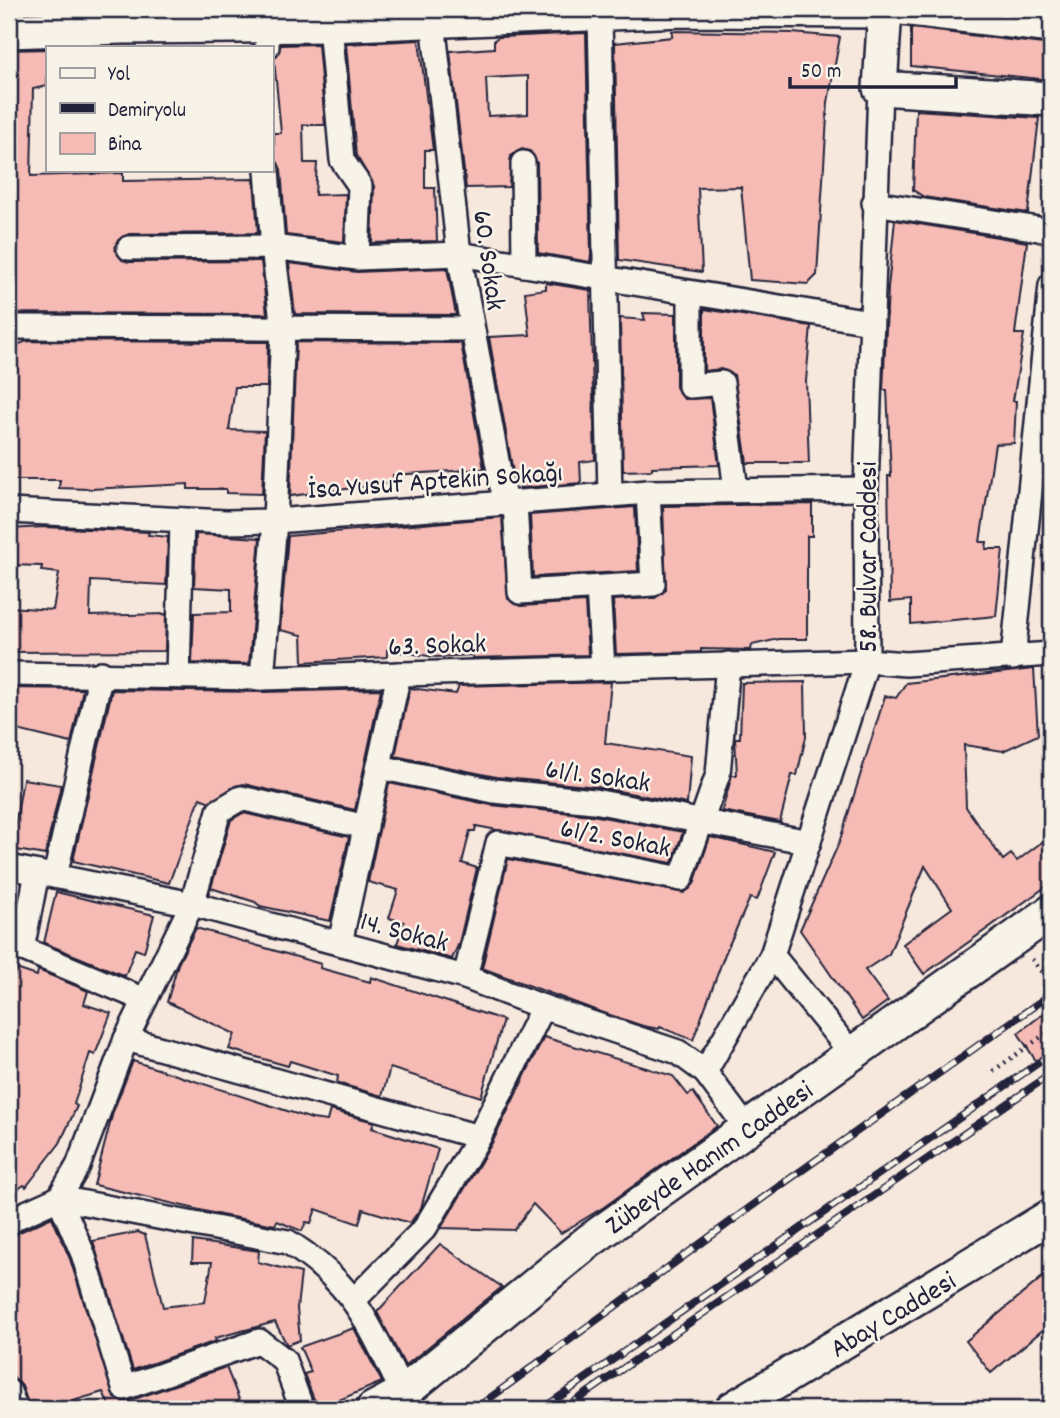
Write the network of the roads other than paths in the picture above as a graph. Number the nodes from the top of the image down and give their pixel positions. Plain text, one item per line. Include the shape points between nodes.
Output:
1 (682, 10) edge
2 (885, 10) edge
3 (475, 14) edge
4 (579, 14) edge
5 (433, 21) junction
6 (330, 25) junction
7 (66, 29) edge
8 (9, 31) edge
9 (1051, 32) edge
10 (267, 37) edge
11 (880, 88) junction
12 (1051, 99) edge
13 (523, 163) dead end
14 (267, 172) edge
15 (874, 203) junction
16 (1051, 231) edge
17 (272, 247) junction
18 (129, 248) dead end
19 (459, 254) junction
20 (357, 258) junction
21 (524, 265) junction
22 (603, 277) junction
23 (1051, 285) edge
24 (690, 293) junction
25 (870, 322) junction
26 (9, 327) edge
27 (283, 329) junction
28 (471, 329) junction
29 (1041, 487) edge
30 (866, 489) junction
31 (736, 490) junction
32 (648, 492) junction
33 (610, 496) junction
34 (510, 503) junction
35 (9, 511) edge
36 (182, 520) junction
37 (275, 522) junction
38 (598, 588) junction
39 (1051, 654) edge
40 (1013, 658) junction
41 (867, 661) junction
42 (729, 664) junction
43 (603, 668) junction
44 (101, 673) junction
45 (9, 674) edge
46 (399, 674) junction
47 (178, 675) junction
48 (262, 678) junction
49 (379, 767) junction
50 (702, 820) junction
51 (366, 827) junction
52 (809, 842) junction
53 (9, 867) edge
54 (46, 874) junction
55 (192, 904) junction
56 (1051, 912) edge
57 (340, 943) junction
58 (15, 946) edge
59 (772, 956) junction
60 (465, 977) junction
61 (145, 1000) junction
62 (542, 1007) junction
63 (126, 1039) junction
64 (852, 1054) junction
65 (705, 1072) junction
66 (746, 1127) junction
67 (479, 1137) junction
68 (59, 1198) junction
69 (1051, 1216) edge
70 (9, 1223) edge
71 (355, 1298) junction
72 (9, 1392) edge
73 (402, 1394) junction
74 (16, 1409) edge
75 (302, 1409) edge
76 (373, 1409) edge
77 (732, 1409) edge

1 - 2 main road
1 - 4 main road
2 - 9 street
2 - 11 main road, 58. Bulvar Caddesi
3 - 4 main road
3 - 5 main road
4 - 22 street
5 - 6 main road
5 - 19 street, 60. Sokak
6 - 10 main road
6 - 20 street via 342,160 360,186
7 - 8 main road
7 - 10 main road
11 - 12 main road
11 - 15 street, 58. Bulvar Caddesi
13 - 21 street
14 - 17 street
15 - 16 street
15 - 25 street, 58. Bulvar Caddesi
17 - 18 street
17 - 20 street
17 - 27 street
19 - 20 street
19 - 21 street
19 - 28 street, 60. Sokak
21 - 22 street
22 - 24 street
22 - 33 street
23 - 29 street
24 - 25 street
24 - 31 street via 690,386 723,383
25 - 30 street, 58. Bulvar Caddesi
26 - 27 street
27 - 28 street
27 - 37 street
28 - 34 street, 60. Sokak
29 - 40 street
30 - 31 street, İsa Yusuf Aptekin Sokağı
30 - 41 street, 58. Bulvar Caddesi
31 - 32 street, İsa Yusuf Aptekin Sokağı
32 - 33 street, İsa Yusuf Aptekin Sokağı
32 - 38 street via 653,584
33 - 34 street, İsa Yusuf Aptekin Sokağı
34 - 37 street, İsa Yusuf Aptekin Sokağı
34 - 38 street, 60. Sokak via 520,592
35 - 36 street, İsa Yusuf Aptekin Sokağı
36 - 37 street, İsa Yusuf Aptekin Sokağı
36 - 47 street
37 - 48 street
38 - 43 street
39 - 40 street, 63. Sokak
40 - 41 street, 63. Sokak via 906,664
41 - 42 street, 63. Sokak
41 - 52 street, 58. Bulvar Caddesi
42 - 43 street, 63. Sokak
42 - 50 street, 61/2. Sokak via 718,774
43 - 46 street, 63. Sokak
44 - 45 street, 63. Sokak
44 - 47 street, 63. Sokak
44 - 54 street
46 - 48 street, 63. Sokak
46 - 49 street
47 - 48 street, 63. Sokak
49 - 50 street, 61/1. Sokak via 494,791 594,801
49 - 51 street
50 - 52 street, 61/1. Sokak
50 - 60 street, 61/2. Sokak via 681,879 498,843
51 - 55 street via 241,798 219,811
51 - 57 street
52 - 59 street, 58. Bulvar Caddesi
53 - 54 street, 14. Sokak
54 - 55 street, 14. Sokak
54 - 58 street
55 - 57 street, 14. Sokak
55 - 61 street
56 - 64 main road, Zübeyde Hanım Caddesi
57 - 60 street, 14. Sokak
58 - 61 street
59 - 64 street
59 - 65 street, 58. Bulvar Caddesi
60 - 62 street, 14. Sokak
61 - 63 street
62 - 65 street, 14. Sokak via 678,1052
62 - 67 street
63 - 67 street
63 - 68 street via 78,1166
64 - 66 main road, Zübeyde Hanım Caddesi
65 - 66 street, 14. Sokak
66 - 73 main road, Zübeyde Hanım Caddesi via 589,1241
67 - 71 street via 425,1228
68 - 70 street
68 - 71 street via 288,1242 321,1262
68 - 75 street via 83,1254 124,1388 259,1340 284,1360
69 - 77 main road, Abay Caddesi
71 - 73 street
72 - 74 street
73 - 76 main road, Zübeyde Hanım Caddesi

